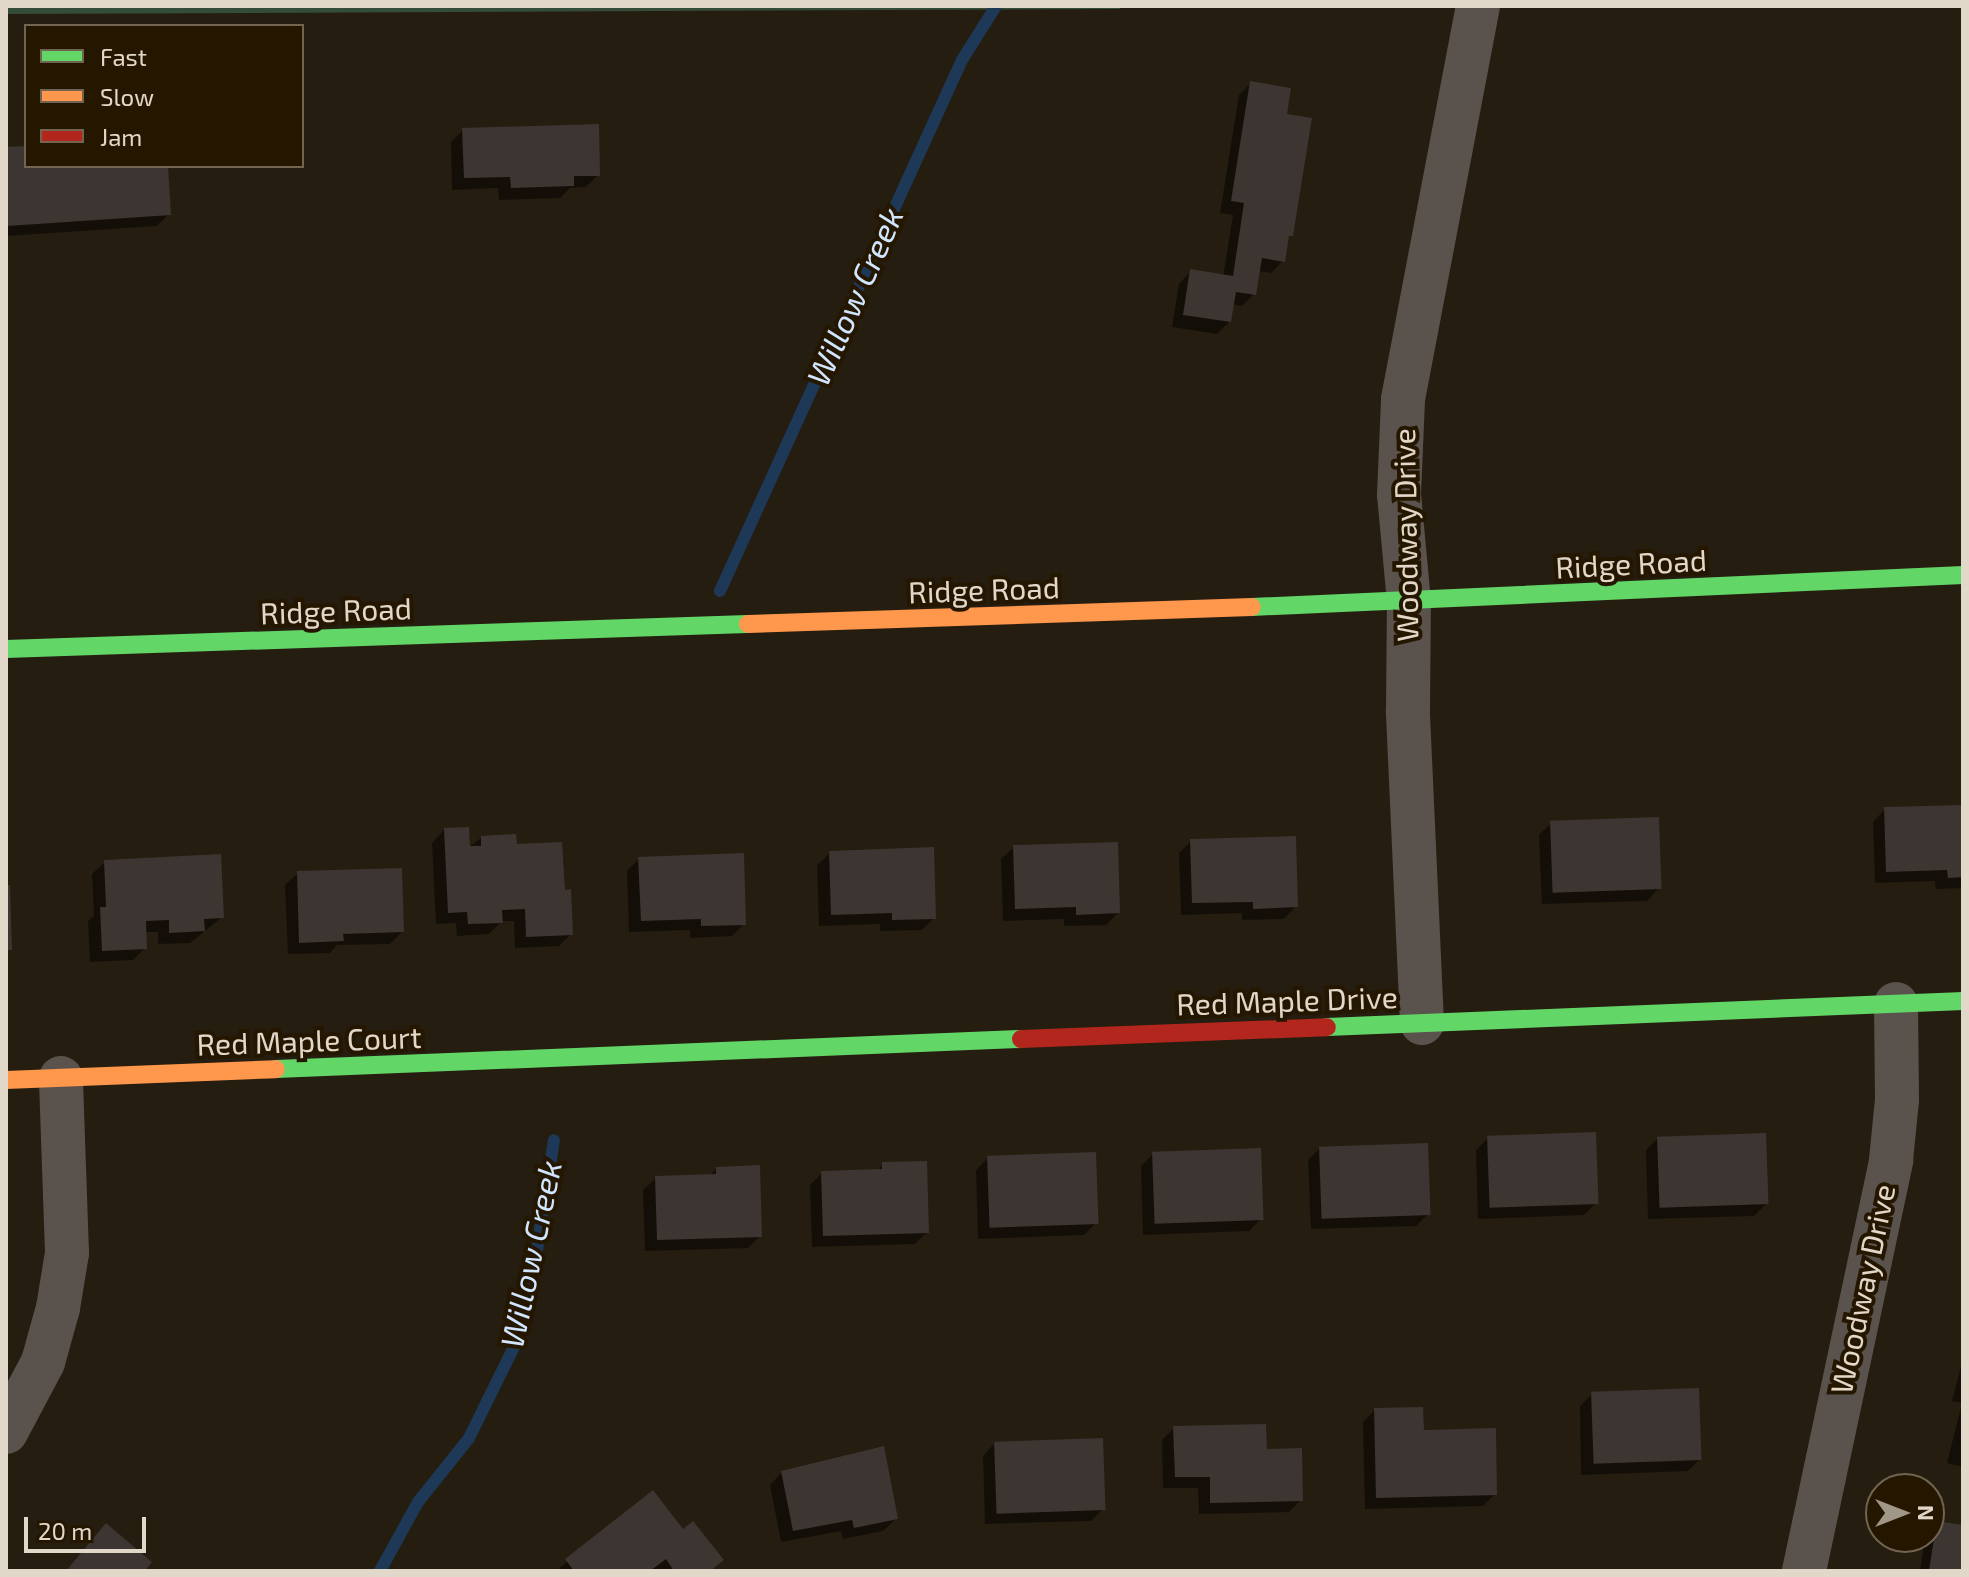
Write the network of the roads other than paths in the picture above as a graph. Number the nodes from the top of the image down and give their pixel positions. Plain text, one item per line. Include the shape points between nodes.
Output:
1 (1478, 6) edge
2 (1963, 575) edge
3 (1409, 602) junction
4 (6, 649) edge
5 (1963, 1001) edge
6 (1896, 1004) junction
7 (1422, 1023) junction
8 (613, 1055) joint
9 (61, 1078) junction
10 (6, 1080) edge
11 (6, 1432) edge
12 (1804, 1571) edge

1 - 3 street, Woodway Drive via 1403,399 1399,495
2 - 3 street, Ridge Road
3 - 4 street, Ridge Road
3 - 7 street, Woodway Drive via 1408,709
5 - 6 street, Red Maple Drive
6 - 7 street, Red Maple Drive
6 - 12 street, Woodway Drive via 1897,1100 1891,1160
7 - 8 street, Red Maple Drive
8 - 9 street, Red Maple Court
9 - 10 street, Red Maple Court
9 - 11 street via 67,1253 43,1362

